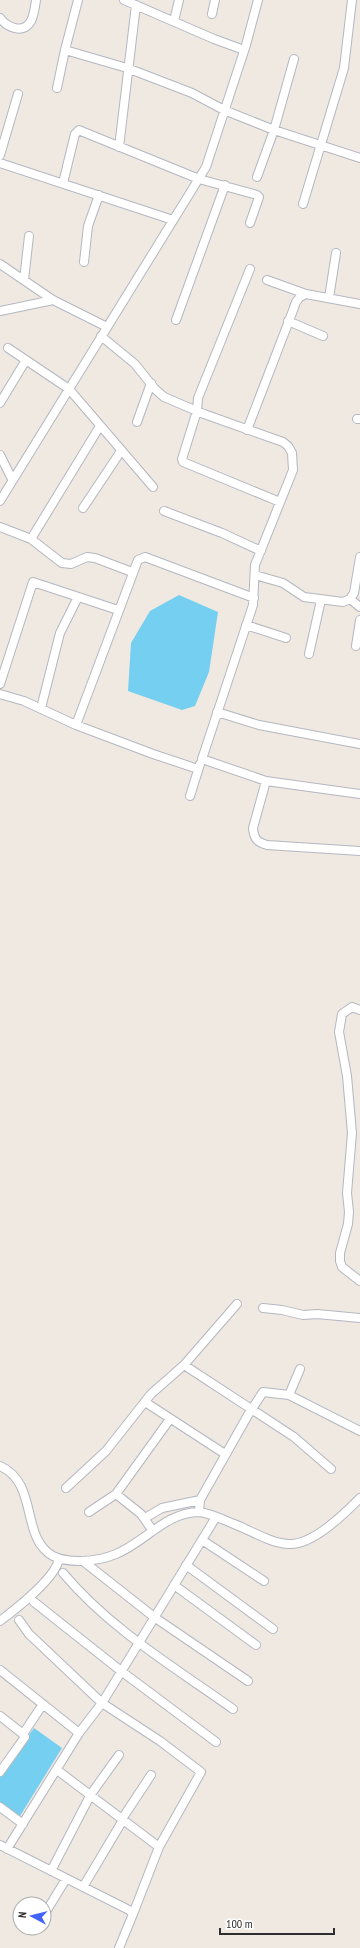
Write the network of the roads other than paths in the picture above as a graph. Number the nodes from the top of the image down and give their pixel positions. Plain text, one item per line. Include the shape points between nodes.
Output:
1 (36, 0) edge
2 (78, 0) edge
3 (179, 0) edge
4 (215, 0) edge
5 (258, 0) edge
6 (352, 0) edge
7 (131, 2) edge
8 (212, 14) dead end
9 (0, 18) edge
10 (174, 21) junction
11 (65, 50) junction
12 (244, 50) junction
13 (294, 59) dead end
14 (127, 68) junction
15 (57, 88) dead end
16 (18, 94) dead end
17 (224, 110) junction
18 (274, 130) junction
19 (322, 146) junction
20 (119, 147) junction
21 (0, 154) edge
22 (360, 158) edge
23 (0, 163) edge
24 (257, 177) dead end
25 (199, 179) junction
26 (63, 183) junction
27 (225, 186) junction
28 (99, 195) junction
29 (303, 204) dead end
30 (173, 220) junction
31 (250, 223) dead end
32 (29, 236) dead end
33 (336, 253) dead end
34 (84, 262) dead end
35 (0, 264) edge
36 (250, 269) dead end
37 (9, 271) junction
38 (0, 274) edge
39 (24, 280) junction
40 (267, 280) dead end
41 (306, 294) junction
42 (329, 298) junction
43 (53, 300) junction
44 (360, 304) edge
45 (0, 311) edge
46 (176, 320) dead end
47 (288, 321) junction
48 (107, 327) junction
49 (101, 336) junction
50 (323, 336) dead end
51 (8, 348) dead end
52 (26, 360) junction
53 (151, 383) junction
54 (69, 389) junction
55 (0, 404) edge
56 (196, 411) junction
57 (137, 422) dead end
58 (100, 426) junction
59 (246, 430) junction
60 (121, 451) junction
61 (1, 460) edge
62 (12, 479) junction
63 (153, 487) dead end
64 (0, 501) edge
65 (280, 502) junction
66 (83, 508) dead end
67 (164, 511) dead end
68 (0, 527) edge
69 (31, 539) junction
70 (261, 551) junction
71 (360, 557) edge
72 (132, 572) junction
73 (255, 575) junction
74 (78, 597) junction
75 (254, 598) junction
76 (350, 599) junction
77 (321, 600) junction
78 (360, 607) edge
79 (118, 610) junction
80 (360, 620) edge
81 (246, 625) junction
82 (286, 638) dead end
83 (356, 646) dead end
84 (309, 654) dead end
85 (0, 684) edge
86 (0, 694) edge
87 (41, 708) junction
88 (216, 712) junction
89 (76, 725) junction
90 (360, 744) edge
91 (202, 759) junction
92 (198, 769) junction
93 (266, 781) junction
94 (360, 794) edge
95 (190, 796) dead end
96 (360, 851) edge
97 (360, 1010) edge
98 (360, 1281) edge
99 (237, 1304) dead end
100 (263, 1308) dead end
101 (360, 1318) edge
102 (184, 1365) junction
103 (300, 1370) dead end
104 (289, 1395) junction
105 (145, 1402) junction
106 (252, 1410) junction
107 (170, 1419) junction
108 (360, 1431) edge
109 (225, 1454) junction
110 (0, 1466) edge
111 (331, 1469) dead end
112 (66, 1488) dead end
113 (116, 1494) junction
114 (360, 1498) edge
115 (200, 1500) junction
116 (89, 1512) dead end
117 (199, 1512) junction
118 (216, 1517) junction
119 (145, 1518) junction
120 (154, 1531) junction
121 (202, 1540) junction
122 (59, 1559) junction
123 (83, 1561) junction
124 (186, 1565) junction
125 (63, 1573) dead end
126 (264, 1581) dead end
127 (174, 1585) junction
128 (34, 1602) dead end
129 (154, 1617) junction
130 (19, 1620) dead end
131 (0, 1621) edge
132 (273, 1629) dead end
133 (139, 1642) junction
134 (256, 1645) dead end
135 (0, 1670) edge
136 (121, 1671) junction
137 (248, 1681) dead end
138 (102, 1703) junction
139 (43, 1704) junction
140 (233, 1709) dead end
141 (0, 1716) edge
142 (79, 1733) junction
143 (23, 1734) junction
144 (216, 1742) dead end
145 (118, 1755) dead end
146 (58, 1770) junction
147 (0, 1772) edge
148 (151, 1775) dead end
149 (91, 1794) junction
150 (0, 1807) edge
151 (122, 1819) junction
152 (23, 1824) junction
153 (4, 1847) edge
154 (159, 1847) junction
155 (51, 1871) junction
156 (66, 1879) junction
157 (83, 1887) junction
158 (52, 1902) edge
159 (133, 1914) junction
160 (119, 1948) edge

1 - 9 street via 32,19 26,27 11,28
2 - 11 street
3 - 10 street
4 - 8 street
5 - 12 street
6 - 19 street via 344,68
7 - 10 street
7 - 14 street
10 - 12 street
11 - 14 street
11 - 15 street
12 - 17 street
13 - 18 street
14 - 17 street via 192,93
14 - 20 street
16 - 21 street
17 - 18 street
17 - 25 street via 206,167
18 - 19 street
18 - 24 street
19 - 22 street
19 - 29 street
20 - 25 street
20 - 26 street via 81,131 77,132
23 - 26 street
25 - 27 street
25 - 30 street
26 - 28 street
27 - 31 street via 259,197
27 - 46 street
28 - 30 street
28 - 34 street via 88,226
30 - 48 street
32 - 39 street
33 - 42 street
35 - 37 street
36 - 56 street via 198,398
37 - 38 street
37 - 39 street
39 - 43 street
40 - 41 street
41 - 42 street
41 - 47 street via 296,302
42 - 44 street
43 - 45 street
43 - 48 street
47 - 50 street
47 - 59 street
48 - 49 street
49 - 53 street via 135,364
49 - 54 street
51 - 52 street
52 - 54 street
52 - 55 street
53 - 56 street via 164,397
53 - 57 street
54 - 58 street
54 - 62 street
56 - 59 street
56 - 65 street via 182,455 183,462
58 - 60 street
58 - 69 street
59 - 65 street via 283,442 292,453 293,470
60 - 63 street
60 - 66 street
61 - 62 street
62 - 64 street
65 - 70 street
67 - 70 street
68 - 69 street
69 - 72 street via 62,563 70,564 86,557 94,558
70 - 73 street via 255,565
71 - 76 street via 355,590
72 - 75 street via 138,560 145,557
72 - 79 street
73 - 75 street
73 - 77 street via 283,583 304,597
74 - 79 street
74 - 85 street via 33,582
74 - 87 street via 60,633
75 - 81 street
76 - 77 street via 344,602
76 - 78 street
77 - 84 street
79 - 89 street
80 - 83 street
81 - 82 street
81 - 88 street
86 - 87 street
87 - 89 street
88 - 90 street via 259,726
88 - 91 street
89 - 92 street
91 - 92 street
91 - 93 street
92 - 95 street
93 - 94 street
93 - 96 street via 253,828 258,842 267,845
97 - 98 street via 352,1007 342,1014 340,1032 352,1132 347,1193 348,1224 340,1261 342,1267
99 - 102 street
100 - 101 street via 303,1315
102 - 105 street
102 - 106 street
103 - 104 street
104 - 106 street via 263,1392
104 - 108 street
105 - 107 street
105 - 112 street via 106,1451
106 - 109 street
106 - 111 street via 294,1437
107 - 109 street
107 - 113 street
109 - 115 street
110 - 122 street via 15,1477 22,1488 38,1540
113 - 116 street
113 - 119 street
114 - 118 street via 339,1518 301,1543 288,1544
115 - 117 street
115 - 119 street via 162,1508
117 - 118 street
117 - 120 street via 179,1517
118 - 121 street
119 - 120 street
120 - 123 street via 117,1554
121 - 124 street
121 - 126 street
122 - 123 street
122 - 131 street via 56,1569 28,1598
123 - 129 street
124 - 127 street
124 - 132 street
125 - 133 street via 94,1606
127 - 129 street
127 - 134 street
128 - 136 street
129 - 133 street
129 - 137 street
130 - 138 street via 29,1634
133 - 136 street
133 - 140 street
135 - 139 street
136 - 138 street
136 - 144 street
138 - 142 street
138 - 154 street via 201,1772
139 - 142 street
139 - 143 street
141 - 143 street
142 - 146 street
143 - 147 street via 25,1739
145 - 149 street
146 - 149 street
146 - 152 street
148 - 151 street
149 - 151 street
149 - 155 street
150 - 152 street
151 - 154 street
151 - 157 street
152 - 153 street
153 - 155 street
154 - 159 street
155 - 156 street
156 - 157 street
156 - 158 street
157 - 159 street via 118,1903
159 - 160 street

